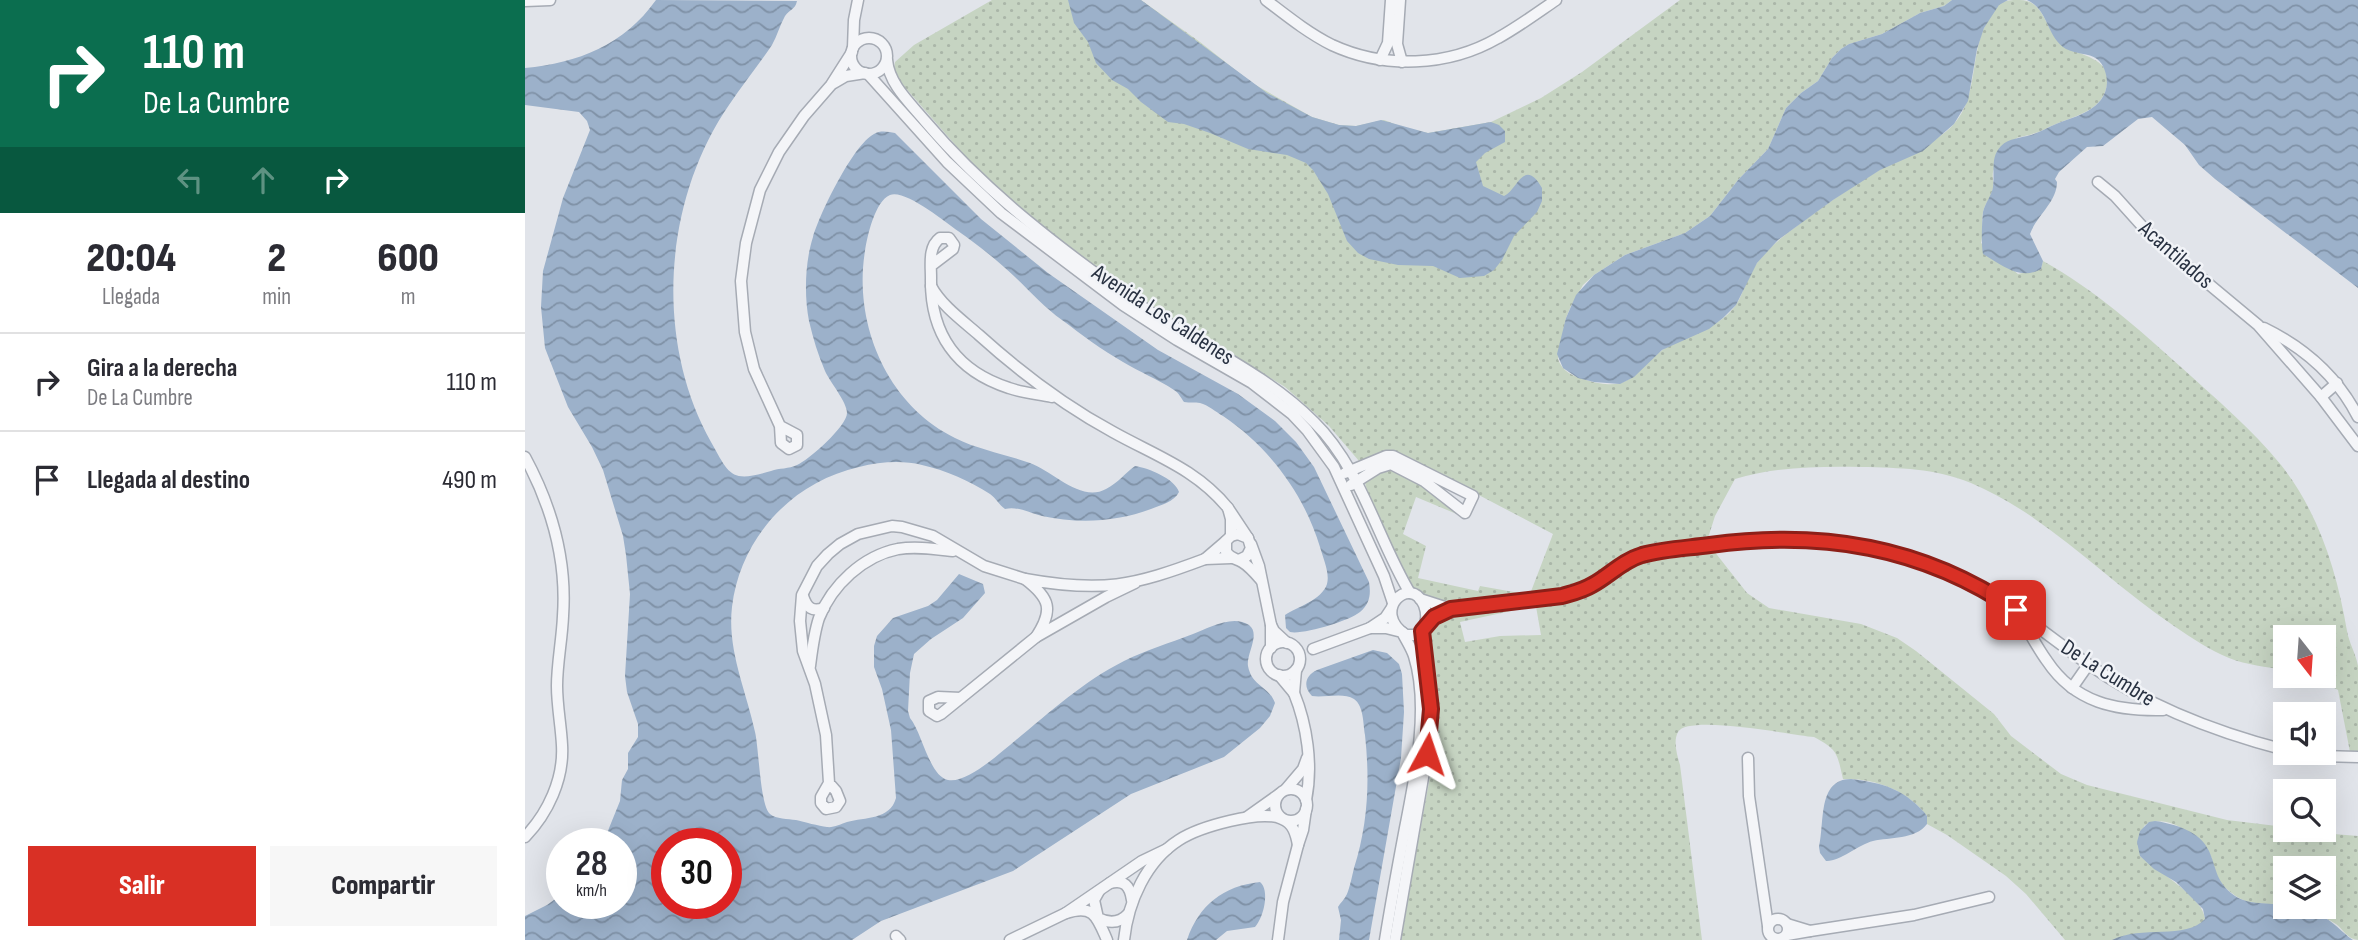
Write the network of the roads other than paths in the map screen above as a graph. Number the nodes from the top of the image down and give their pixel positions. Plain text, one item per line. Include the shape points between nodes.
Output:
1 (550, 0) edge
2 (1266, 0) edge
3 (1391, 0) edge
4 (1400, 0) edge
5 (1556, 0) edge
6 (525, 1) edge
7 (858, 5) edge
8 (873, 39) junction
9 (1393, 43) junction
10 (852, 50) junction
11 (887, 60) junction
12 (1380, 60) junction
13 (1402, 62) junction
14 (866, 74) junction
15 (831, 85) junction
16 (2098, 182) dead end
17 (932, 265) dead end
18 (931, 286) junction
19 (2258, 324) junction
20 (2337, 383) junction
21 (2321, 397) junction
22 (1059, 399) junction
23 (2358, 417) edge
24 (780, 426) dead end
25 (2358, 446) edge
26 (525, 457) edge
27 (1350, 471) junction
28 (1338, 476) junction
29 (1356, 482) junction
30 (1447, 483) junction
31 (1344, 489) junction
32 (1441, 494) junction
33 (1228, 508) junction
34 (891, 526) junction
35 (1228, 539) junction
36 (1249, 541) junction
37 (896, 549) junction
38 (955, 551) junction
39 (1205, 559) junction
40 (1235, 559) junction
41 (1025, 579) junction
42 (1261, 580) junction
43 (1135, 583) junction
44 (1058, 585) junction
45 (1081, 587) junction
46 (1410, 593) junction
47 (802, 595) junction
48 (1046, 599) junction
49 (1420, 599) junction
50 (1392, 606) junction
51 (824, 608) junction
52 (1086, 608) junction
53 (1451, 609) junction
54 (2016, 610) junction
55 (1048, 613) junction
56 (1068, 618) junction
57 (1271, 625) junction
58 (1370, 628) junction
59 (1423, 629) junction
60 (1402, 632) junction
61 (1036, 637) junction
62 (1291, 645) junction
63 (1271, 648) junction
64 (1313, 649) junction
65 (2088, 665) junction
66 (810, 667) junction
67 (1298, 667) junction
68 (1279, 675) junction
69 (2072, 688) junction
70 (1294, 692) junction
71 (961, 698) dead end
72 (2168, 710) junction
73 (2273, 747) edge
74 (1308, 757) junction
75 (2336, 757) edge
76 (2358, 757) edge
77 (1748, 758) dead end
78 (829, 783) dead end
79 (1283, 792) junction
80 (1306, 804) junction
81 (1244, 819) junction
82 (1283, 819) junction
83 (525, 837) edge
84 (1298, 845) junction
85 (1170, 847) junction
86 (1110, 883) junction
87 (1099, 891) junction
88 (1762, 894) junction
89 (1989, 897) dead end
90 (1132, 900) junction
91 (1066, 913) junction
92 (1128, 914) junction
93 (1098, 918) junction
94 (1784, 931) edge
95 (1768, 933) edge
96 (1010, 940) edge
97 (1107, 940) edge
98 (1124, 940) edge
99 (1277, 940) edge
100 (1385, 940) edge
101 (1395, 940) edge

1 - 6 street
2 - 12 street via 1332,44
3 - 9 street
4 - 9 street
5 - 13 street via 1476,49
7 - 8 street via 861,25
7 - 10 street
8 - 10 street via 862,40
8 - 11 street via 883,44
9 - 12 street
9 - 13 street
10 - 14 street via 855,68
10 - 15 street
11 - 14 street via 882,69
11 - 27 street, Avenida Los Caldenes via 901,92 978,178 1144,307 1276,389 1327,436
12 - 13 street
14 - 15 street via 846,76
14 - 28 street, Avenida Los Caldenes via 947,162 1001,212 1123,304 1271,396 1307,430
15 - 24 street via 779,152 760,190 746,243 741,281 745,332 754,369
16 - 19 street, Acantilados via 2151,236
17 - 18 street
18 - 22 street via 987,342
18 - 22 street via 936,322 964,363 1012,390
19 - 20 street, Acantilados via 2302,350
19 - 21 street, Acantilados
20 - 21 street
20 - 23 street, Acantilados
21 - 25 street, Acantilados
22 - 33 street via 1180,466
26 - 83 street via 553,521 562,558 564,596 557,676 561,767 549,803
27 - 28 street
27 - 29 street, Avenida Los Caldenes
27 - 30 street via 1393,456
28 - 31 street, Avenida Los Caldenes
29 - 31 street
29 - 32 street via 1391,464
29 - 46 street, Avenida Los Caldenes
30 - 32 street
30 - 32 street via 1473,496 1465,513
31 - 50 street, Avenida Los Caldenes via 1384,576
33 - 35 street
33 - 36 street
34 - 37 street via 899,538
34 - 38 street via 933,536
34 - 47 street via 840,544 817,566
35 - 36 street via 1238,534
35 - 39 street
35 - 40 street via 1226,552
36 - 40 street via 1247,556
36 - 42 street
37 - 38 street
37 - 51 street via 855,569
38 - 41 street
39 - 40 street
39 - 43 street
40 - 42 street
41 - 44 street
41 - 48 street
42 - 57 street
43 - 45 street
43 - 52 street
44 - 45 street
44 - 48 street
45 - 52 street via 1087,595
46 - 49 street
46 - 50 street via 1401,594
47 - 51 street via 811,609
47 - 66 street via 800,638
48 - 55 street
49 - 53 street
49 - 59 street via 1425,610
50 - 58 street via 1385,618
50 - 60 street via 1394,622
51 - 66 street
52 - 56 street
53 - 54 street, De La Cumbre via 1577,592 1629,560 1656,552 1777,538 1884,550 1962,578
53 - 59 street
54 - 65 street, De La Cumbre
54 - 69 street, De La Cumbre via 2048,663
55 - 56 street via 1057,619
55 - 61 street
56 - 61 street
57 - 62 street
57 - 63 street
58 - 60 street
58 - 64 street
59 - 60 street via 1412,636
59 - 101 street via 1430,737
60 - 100 street via 1417,669 1420,734
61 - 71 street
62 - 63 street via 1278,643
62 - 64 street
62 - 67 street via 1299,654
63 - 68 street via 1267,664
64 - 67 street
65 - 69 street
65 - 72 street, De La Cumbre
66 - 78 street via 826,735
67 - 68 street
67 - 70 street
68 - 70 street
69 - 72 street, De La Cumbre via 2110,706
70 - 74 street
72 - 73 street, De La Cumbre
74 - 79 street
74 - 80 street
75 - 76 street
77 - 88 street
79 - 80 street via 1300,792
79 - 81 street
79 - 82 street via 1275,807
80 - 82 street via 1297,819
80 - 84 street
81 - 82 street via 1271,815
81 - 85 street via 1201,831
82 - 84 street via 1293,829
84 - 99 street
85 - 86 street
85 - 90 street
86 - 87 street
86 - 90 street via 1126,884
87 - 91 street
87 - 93 street via 1094,900
88 - 94 street
88 - 95 street
89 - 94 street via 1905,917
90 - 92 street
91 - 93 street via 1084,910
91 - 96 street
92 - 93 street via 1112,922
92 - 98 street
93 - 97 street
94 - 95 street via 1773,939
94 - 95 street via 1775,919

